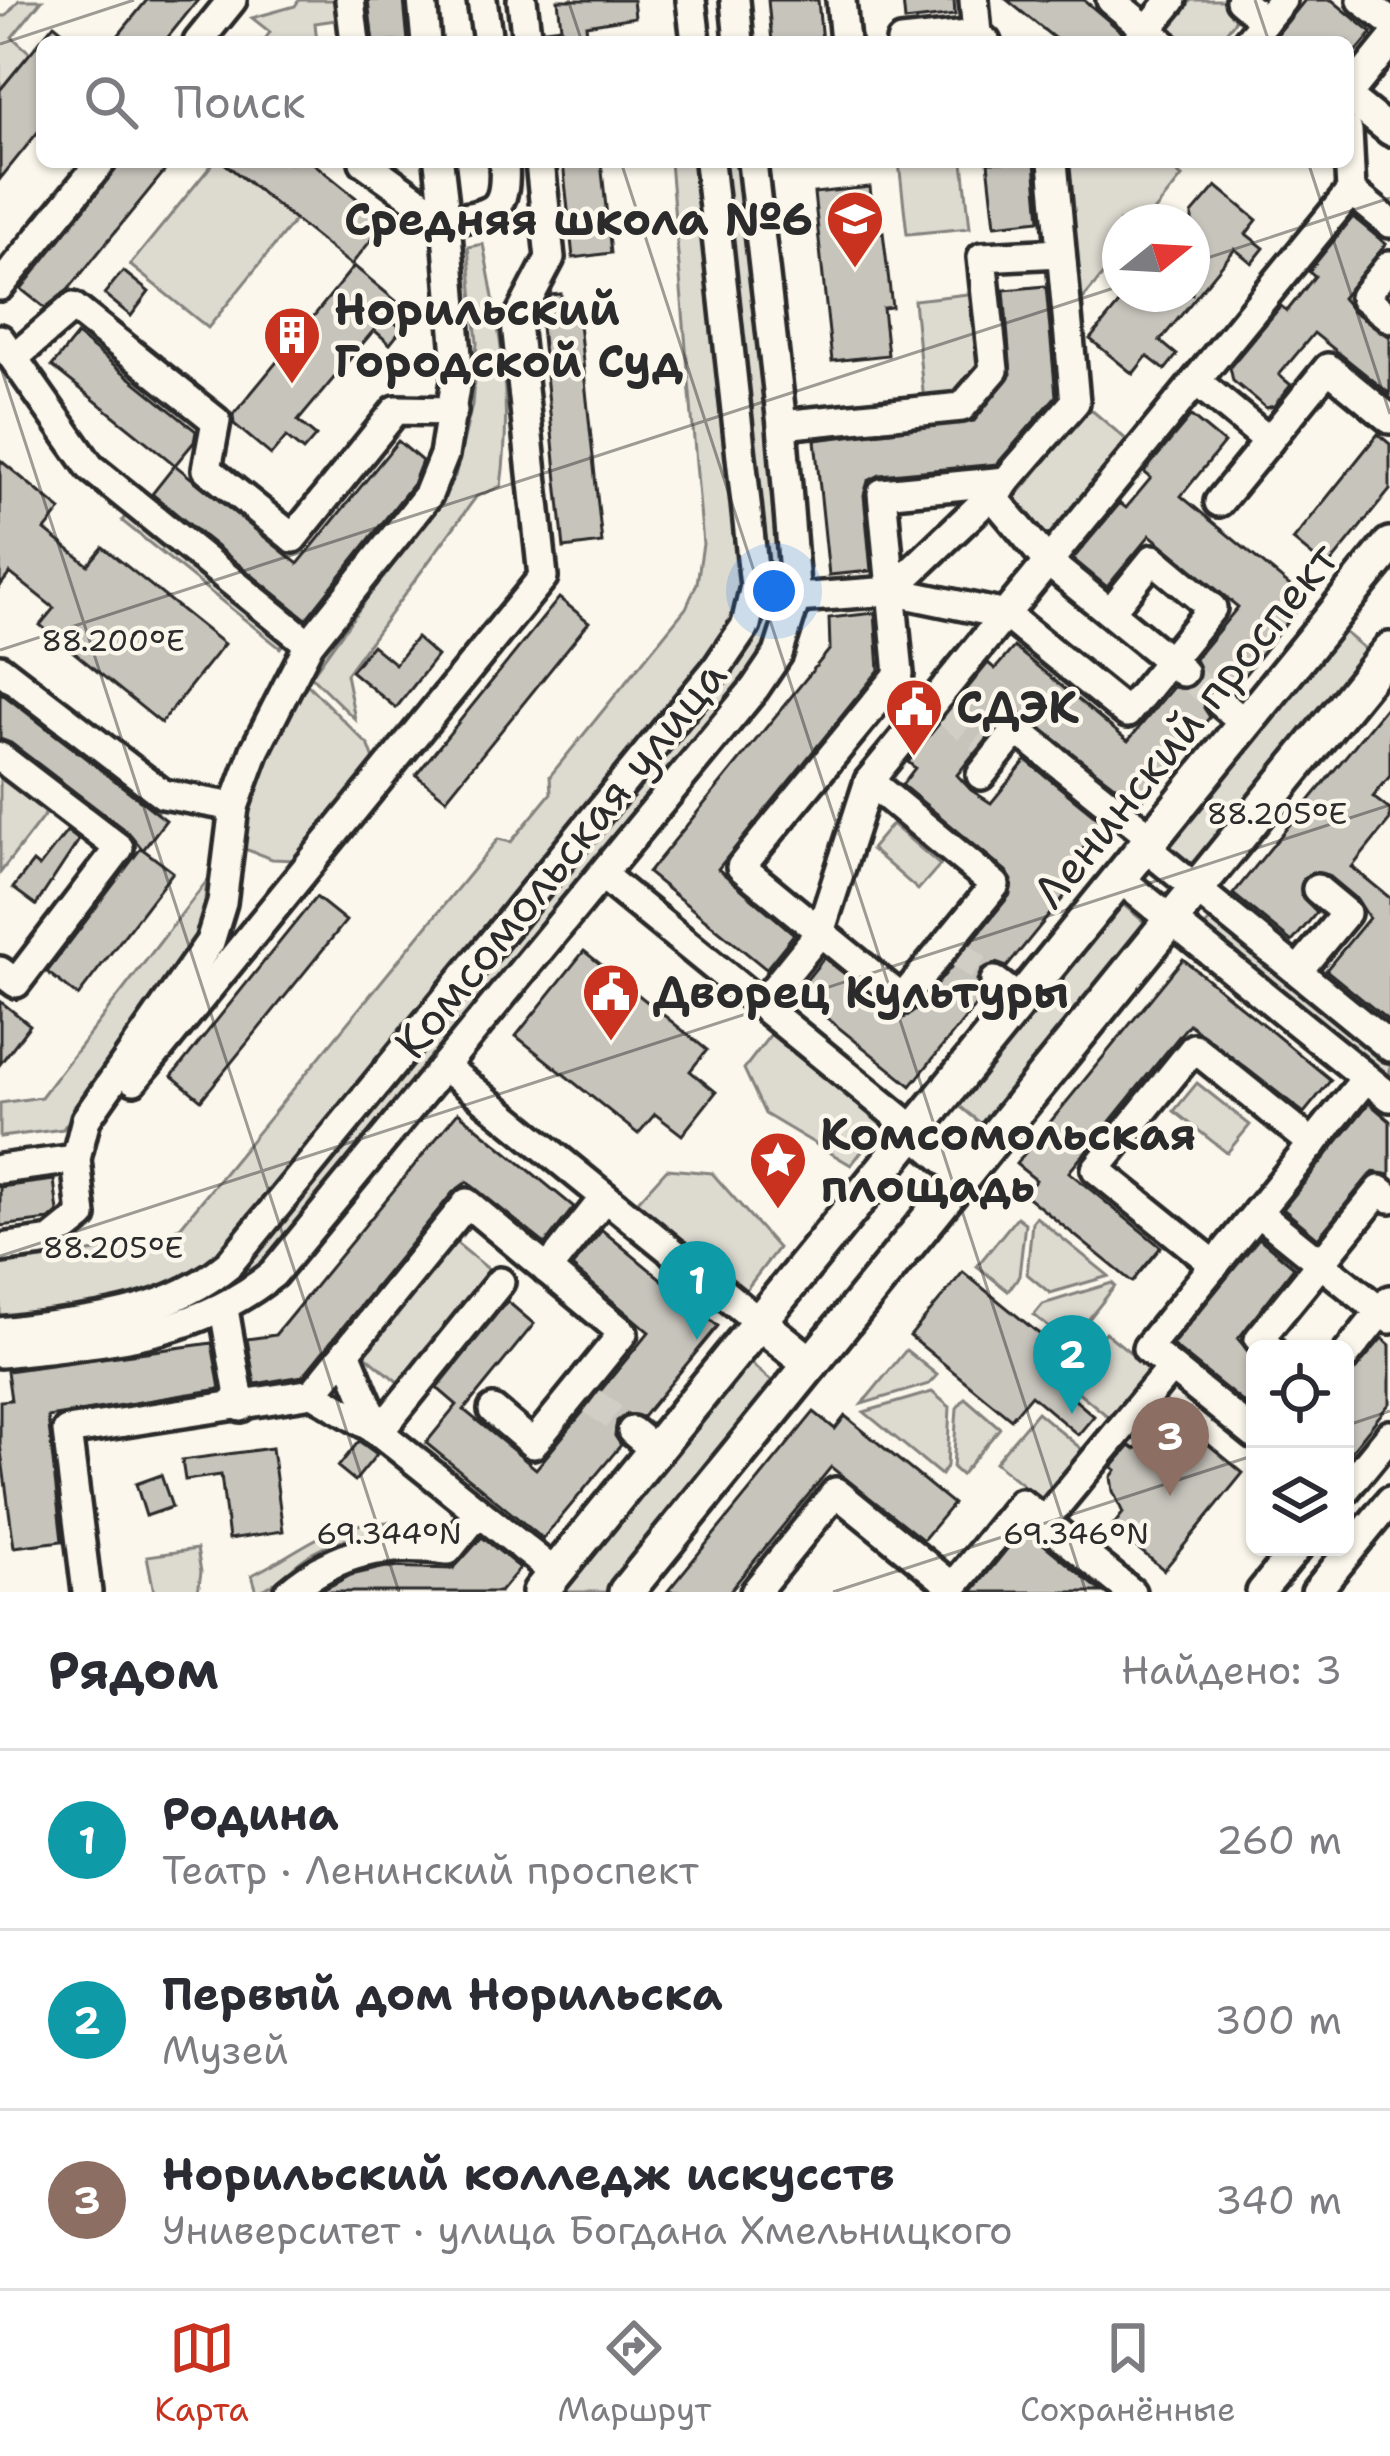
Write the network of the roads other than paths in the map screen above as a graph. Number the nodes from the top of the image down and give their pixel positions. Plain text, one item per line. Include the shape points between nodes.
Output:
1 (232, 0) edge
2 (350, 0) edge
3 (422, 0) edge
4 (482, 0) edge
5 (522, 0) edge
6 (692, 0) edge
7 (735, 0) edge
8 (841, 0) edge
9 (974, 0) edge
10 (1111, 0) edge
11 (1172, 0) edge
12 (1240, 0) edge
13 (1362, 0) edge
14 (1265, 21) edge
15 (1390, 22) edge
16 (208, 36) edge
17 (354, 36) edge
18 (425, 36) edge
19 (487, 36) edge
20 (526, 36) edge
21 (695, 36) edge
22 (739, 36) edge
23 (844, 36) edge
24 (981, 36) edge
25 (1146, 36) edge
26 (1149, 36) edge
27 (1390, 42) edge
28 (1354, 87) edge
29 (1354, 100) edge
30 (1390, 131) edge
31 (96, 168) edge
32 (374, 168) edge
33 (441, 168) edge
34 (504, 168) edge
35 (541, 168) edge
36 (710, 168) edge
37 (753, 168) edge
38 (1053, 168) edge
39 (1350, 168) edge
40 (1351, 191) junction
41 (446, 221) junction
42 (1390, 223) edge
43 (1060, 253) junction
44 (1390, 265) edge
45 (0, 286) edge
46 (1390, 318) edge
47 (7, 349) edge
48 (1196, 381) junction
49 (453, 411) junction
50 (1390, 418) edge
51 (782, 425) junction
52 (1269, 441) junction
53 (1006, 481) junction
54 (1219, 502) dead end
55 (1390, 544) edge
56 (1048, 562) junction
57 (891, 591) junction
58 (796, 598) junction
59 (1110, 612) junction
60 (1006, 614) junction
61 (309, 644) junction
62 (1390, 650) edge
63 (1177, 667) junction
64 (0, 669) edge
65 (898, 674) junction
66 (940, 707) junction
67 (0, 757) edge
68 (988, 757) dead end
69 (869, 781) junction
70 (234, 807) junction
71 (1148, 843) junction
72 (602, 875) junction
73 (1120, 878) junction
74 (1196, 889) junction
75 (1317, 890) dead end
76 (1171, 920) junction
77 (820, 932) junction
78 (0, 971) edge
79 (1298, 971) junction
80 (761, 1005) junction
81 (1390, 1046) edge
82 (445, 1067) junction
83 (1366, 1078) junction
84 (1390, 1097) edge
85 (914, 1130) junction
86 (1313, 1144) junction
87 (77, 1154) junction
88 (0, 1169) edge
89 (965, 1174) junction
90 (605, 1197) junction
91 (1390, 1198) edge
92 (1257, 1212) junction
93 (0, 1248) edge
94 (1321, 1263) junction
95 (1215, 1264) junction
96 (548, 1270) junction
97 (500, 1282) dead end
98 (224, 1310) junction
99 (1387, 1311) edge
100 (759, 1322) junction
101 (0, 1332) edge
102 (1259, 1340) edge
103 (1354, 1346) edge
104 (346, 1352) junction
105 (0, 1353) edge
106 (811, 1364) junction
107 (1171, 1368) junction
108 (313, 1394) junction
109 (241, 1407) junction
110 (493, 1410) dead end
111 (1246, 1428) edge
112 (379, 1432) junction
113 (1390, 1435) edge
114 (1354, 1479) edge
115 (1390, 1502) edge
116 (478, 1514) junction
117 (1044, 1521) junction
118 (1291, 1556) edge
119 (548, 1582) edge
120 (951, 1590) edge
121 (87, 1592) edge
122 (289, 1592) edge
123 (626, 1592) edge
124 (755, 1592) edge
125 (1131, 1592) edge
126 (1261, 1592) edge
127 (1316, 1592) edge

1 - 16 street
2 - 17 street
3 - 18 street
4 - 19 street
5 - 20 street
6 - 21 street
7 - 22 street
8 - 23 street
9 - 24 street
10 - 25 street
11 - 26 street
12 - 14 street
13 - 15 street
27 - 28 street
29 - 30 street
31 - 45 street
32 - 41 street
33 - 41 street
34 - 41 street via 506,193 496,207
35 - 87 street via 550,258 516,323 543,577
36 - 101 street, Комсомольская улица via 754,586 746,625 229,1264 202,1286 134,1312
37 - 51 street, Комсомольская улица
38 - 43 street
39 - 40 street
40 - 42 street
40 - 48 street
41 - 49 street via 458,368
43 - 51 street via 982,257 994,370 962,407
43 - 53 street via 1075,402
44 - 46 street via 1364,297
47 - 49 street via 73,307 216,421 207,469 293,538 396,410
47 - 61 street via 90,467
48 - 52 street
48 - 56 street
49 - 61 street via 428,495
50 - 52 street via 1328,368
51 - 58 street, Комсомольская улица
52 - 54 street
53 - 56 street via 995,499
53 - 57 street
53 - 57 street via 881,493
55 - 71 main road, Ленинский проспект via 1233,713
56 - 59 street
56 - 60 street
57 - 58 street
57 - 60 street
57 - 65 street
58 - 72 street, Комсомольская улица via 778,654 755,688
59 - 63 street
59 - 63 street via 1153,559 1212,608
60 - 63 street via 1126,713
60 - 66 street
61 - 70 street
62 - 74 main road
64 - 70 street via 164,794
65 - 66 street
65 - 77 street via 741,867
66 - 69 street
67 - 78 street via 119,848 16,983
68 - 71 street via 1017,730
69 - 77 street
69 - 77 street via 995,885 952,948 902,999
70 - 87 street via 210,942 86,1119
71 - 73 main road, Ленинский проспект
71 - 74 street
72 - 80 street
72 - 82 street, Комсомольская улица
73 - 76 street
73 - 85 main road, Ленинский проспект via 1008,991
74 - 76 main road
74 - 79 street
75 - 79 street via 1346,913
76 - 83 street
76 - 89 main road
77 - 80 street
79 - 81 street
80 - 85 street
82 - 90 street
82 - 98 street, Комсомольская улица via 302,1244
83 - 84 street
83 - 86 street
85 - 89 main road
85 - 100 main road, Ленинский проспект
86 - 92 street
86 - 95 street via 1194,1048 1180,1065 1096,1169
87 - 88 street
87 - 93 street via 82,1216 51,1240
89 - 106 main road
90 - 96 street
90 - 100 street
91 - 94 street via 1380,1190
92 - 94 street
92 - 95 street
94 - 99 street
94 - 102 street
95 - 107 street via 1147,1348
96 - 104 street via 467,1203
96 - 110 street via 623,1333 585,1395 533,1444
97 - 112 street
98 - 105 street, Комсомольская улица via 151,1332
98 - 109 street
99 - 103 street
100 - 106 main road
100 - 119 main road, Ленинский проспект via 643,1441
104 - 108 street
104 - 112 street
106 - 123 main road
107 - 111 street
107 - 117 street
108 - 109 street
108 - 112 street
109 - 121 street via 67,1431
112 - 116 street
113 - 114 street
115 - 127 street
116 - 119 street
116 - 122 street via 448,1550 370,1548 332,1561
117 - 120 street via 1021,1503
117 - 125 street
118 - 126 street
120 - 124 street via 836,1492

